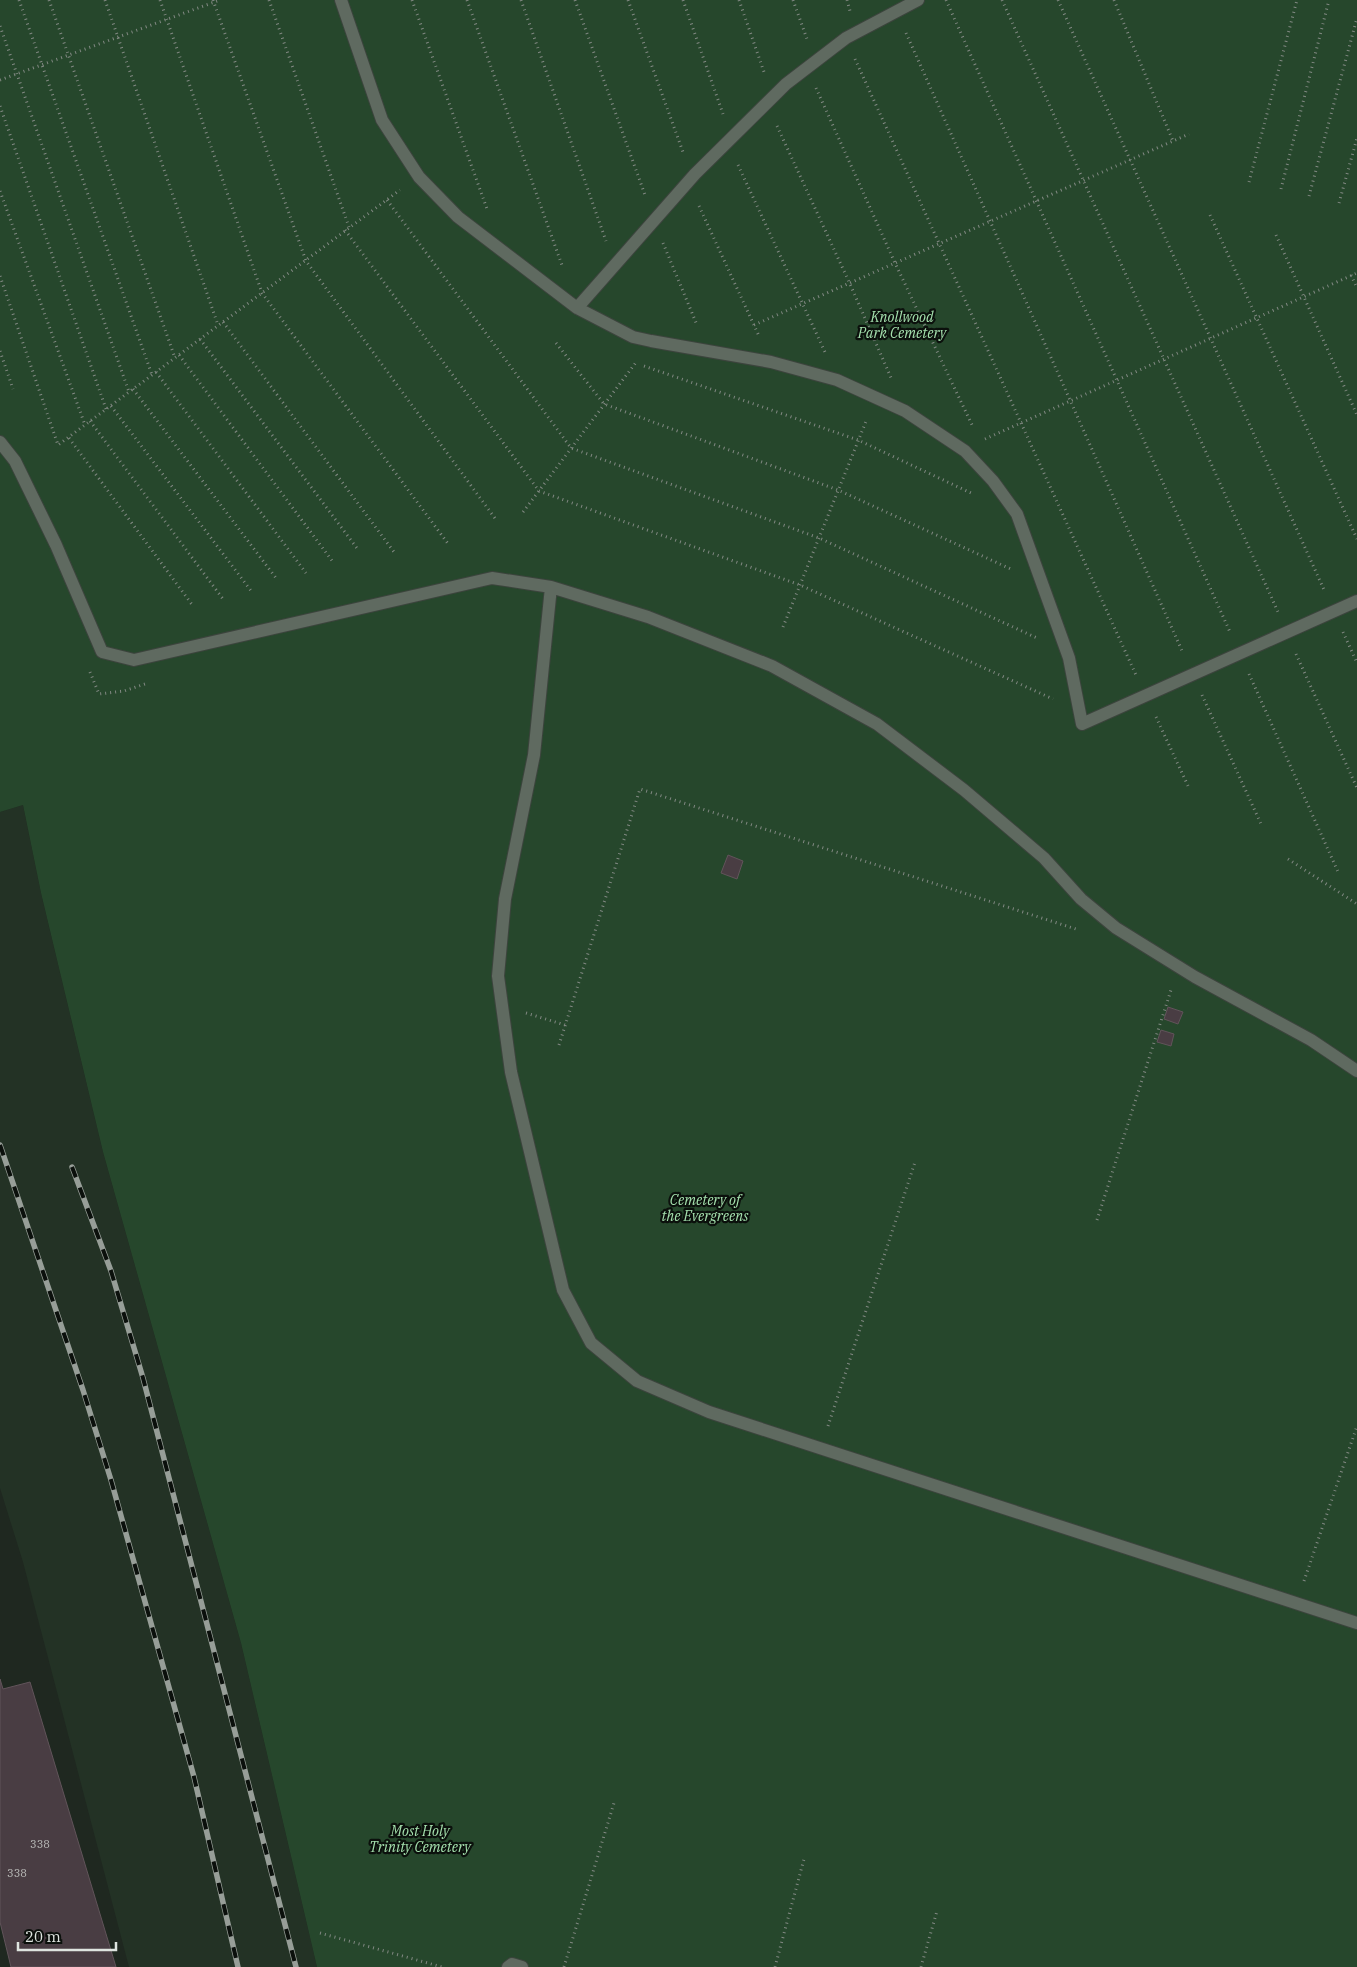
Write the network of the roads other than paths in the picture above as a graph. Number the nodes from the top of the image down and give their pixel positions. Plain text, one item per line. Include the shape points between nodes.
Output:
1 (341, 0) edge
2 (918, 0) edge
3 (577, 308) junction
4 (0, 442) edge
5 (551, 587) junction
6 (1357, 602) edge
7 (1357, 1071) edge
8 (1357, 1623) edge
9 (508, 1967) edge
10 (522, 1967) edge

1 - 3 lane via 382,120 419,177 458,217
2 - 3 lane via 846,38 770,99 690,180
3 - 6 lane via 633,336 651,341 771,362 837,380 905,411 965,451 1017,514 1067,652 1082,724
4 - 5 lane via 14,461 56,545 102,652 134,660 492,578
5 - 7 lane via 648,617 772,666 877,724 964,790 1044,858 1081,899 1116,928 1195,977 1311,1040
5 - 8 lane via 534,755 505,899 498,976 511,1072 563,1290 591,1343 637,1380 709,1412
9 - 10 lane via 512,1964

